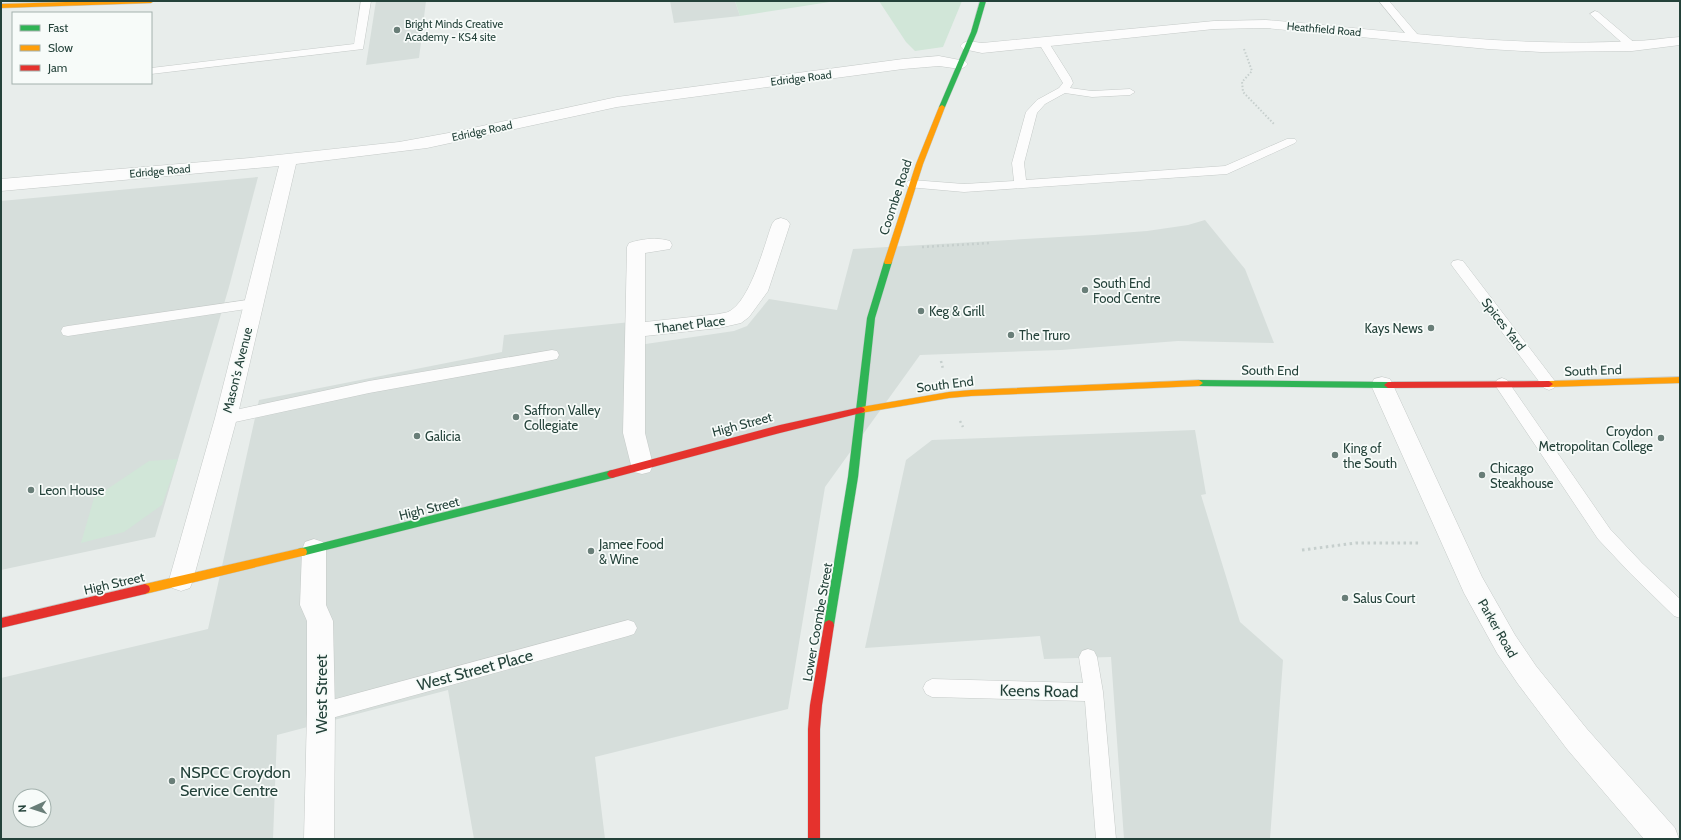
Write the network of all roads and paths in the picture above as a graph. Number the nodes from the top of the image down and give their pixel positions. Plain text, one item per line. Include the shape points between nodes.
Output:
1 (151, 1) edge
2 (366, 1) edge
3 (983, 1) edge
4 (1384, 1) edge
5 (1, 6) edge
6 (1595, 14) dead end
7 (1241, 24) junction
8 (1414, 37) junction
9 (1680, 41) edge
10 (1043, 42) junction
11 (968, 46) junction
12 (1632, 46) junction
13 (960, 64) junction
14 (152, 71) edge
15 (1063, 90) junction
16 (1130, 92) dead end
17 (1291, 141) joint
18 (289, 159) junction
19 (912, 184) junction
20 (1020, 184) junction
21 (1, 186) edge
22 (781, 224) dead end
23 (990, 243) dead end
24 (663, 245) dead end
25 (891, 249) junction
26 (1458, 264) dead end
27 (254, 304) junction
28 (635, 330) junction
29 (68, 332) dead end
30 (552, 355) dead end
31 (941, 361) dead end
32 (943, 369) dead end
33 (1680, 380) edge
34 (1502, 384) junction
35 (1548, 384) junction
36 (1382, 385) junction
37 (861, 410) junction
38 (226, 418) junction
39 (642, 465) junction
40 (1454, 543) junction
41 (314, 550) junction
42 (1302, 550) dead end
43 (181, 580) junction
44 (1680, 610) edge
45 (1, 623) edge
46 (628, 628) dead end
47 (1088, 657) dead end
48 (932, 688) dead end
49 (1094, 692) junction
50 (322, 712) junction
51 (319, 839) edge
52 (814, 839) edge
53 (1106, 839) edge
54 (1664, 839) edge

1 - 5 main road
2 - 14 lane via 358,47
3 - 11 main road, Coombe Road
4 - 8 lane
6 - 12 lane
7 - 8 street, Heathfield Road
7 - 10 street, Heathfield Road
7 - 17 path via 1245,55 1252,71 1242,79 1243,92
8 - 12 street, Heathfield Road via 1540,47
9 - 12 street, Heathfield Road
10 - 11 street, Heathfield Road via 982,48
10 - 15 lane via 1066,78 1068,83
11 - 13 main road, Coombe Road
13 - 18 street, Edridge Road via 939,61 903,64 617,102 442,140
13 - 19 main road, Coombe Road
15 - 16 lane via 1092,94
15 - 20 lane via 1041,102 1032,112 1018,163
17 - 20 lane via 1227,170
18 - 21 street, Edridge Road
18 - 27 street, Mason's Avenue
19 - 20 lane via 960,188
19 - 25 main road, Coombe Road
22 - 28 street, Thanet Place via 758,291 734,318 719,322
23 - 25 path
24 - 28 street, Thanet Place via 636,247
25 - 37 main road, Coombe Road via 871,318
26 - 35 lane, Spices Yard
27 - 29 lane
27 - 38 street, Mason's Avenue
28 - 39 street, Thanet Place via 634,433
30 - 38 lane via 369,387
31 - 32 path
33 - 35 main road, South End
34 - 35 main road, South End
34 - 36 main road, South End
34 - 44 lane via 1604,534
36 - 37 main road, South End via 1151,384 964,394
36 - 40 street, Parker Road
37 - 39 main road, High Street via 788,426
37 - 52 main road, Lower Coombe Street via 852,489 816,705
38 - 43 street, Mason's Avenue
39 - 41 main road, High Street
40 - 42 path via 1356,543
40 - 54 street, Parker Road via 1490,619 1527,675 1599,766
41 - 43 main road, High Street
41 - 50 street, West Street via 313,605 320,621
43 - 45 main road, High Street
46 - 50 lane, West Street Place
47 - 49 lane
48 - 49 lane, Keens Road
49 - 53 lane, Keens Road
50 - 51 street, West Street

